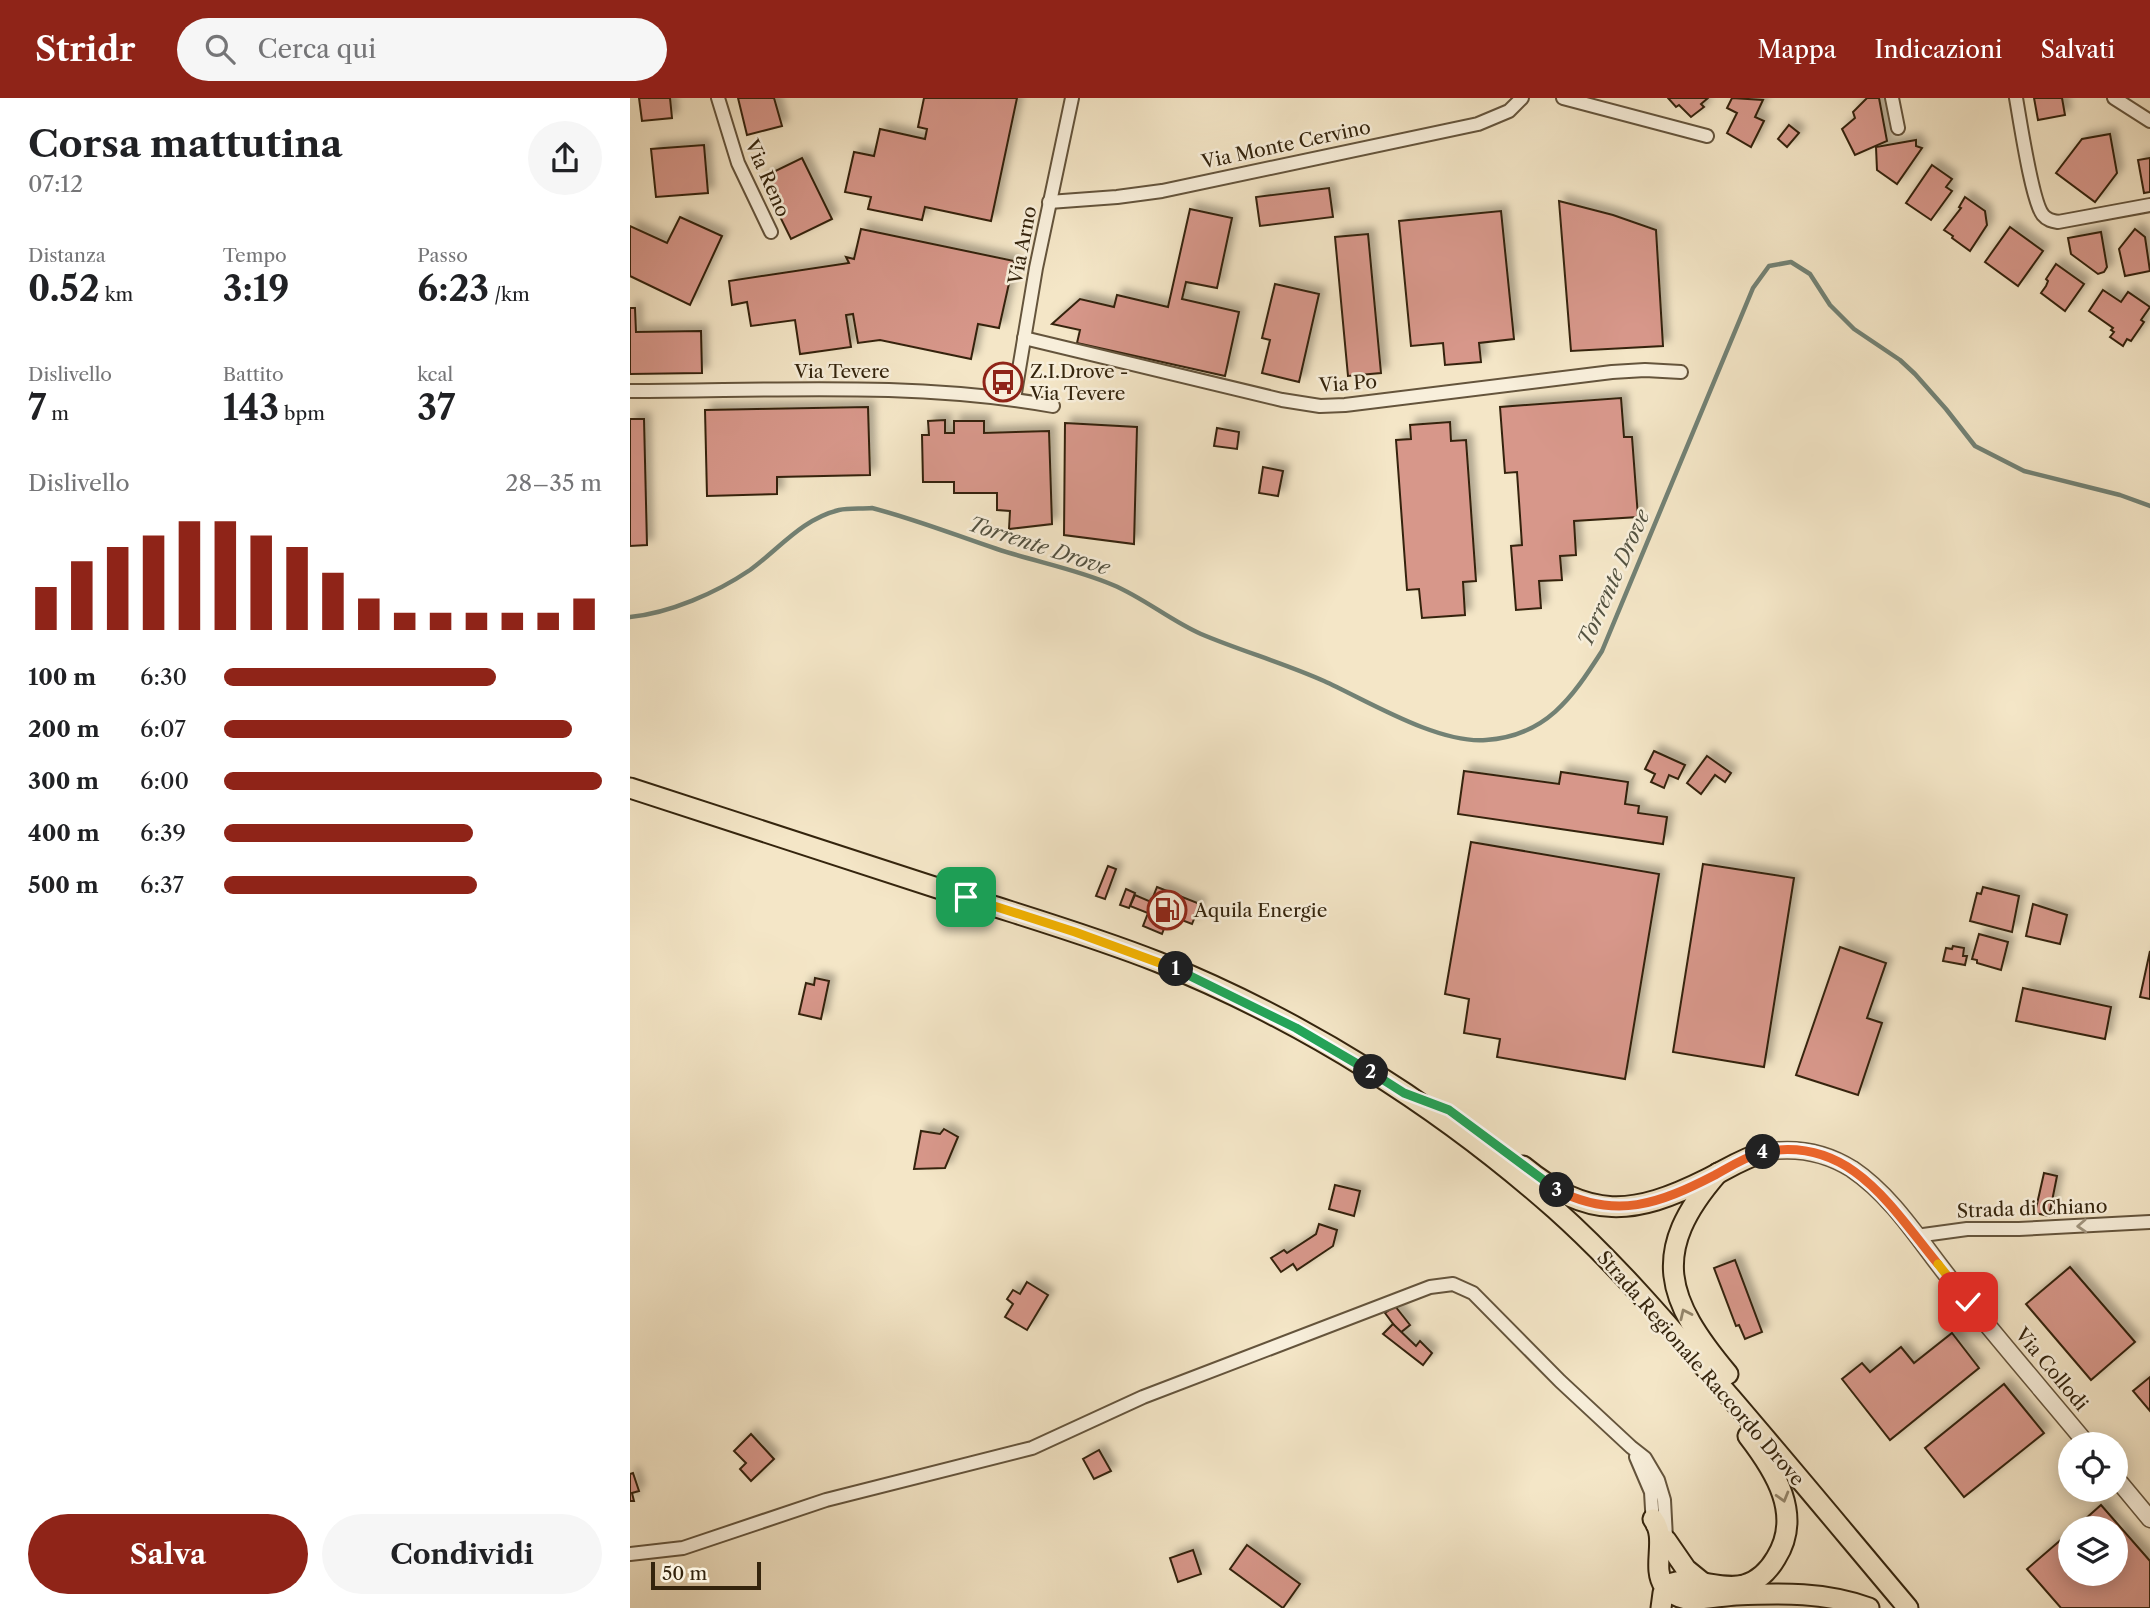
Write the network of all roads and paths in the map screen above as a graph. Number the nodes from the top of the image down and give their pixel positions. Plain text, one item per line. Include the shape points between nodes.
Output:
1 (718, 98) edge
2 (1072, 98) edge
3 (1522, 98) edge
4 (1563, 98) edge
5 (1892, 98) edge
6 (2016, 98) edge
7 (2115, 98) edge
8 (2150, 121) edge
9 (1898, 128) dead end
10 (1706, 136) dead end
11 (1049, 202) junction
12 (2150, 205) edge
13 (771, 232) dead end
14 (1024, 338) junction
15 (1681, 372) dead end
16 (630, 391) edge
17 (1014, 399) junction
18 (1053, 407) dead end
19 (630, 788) edge
20 (1404, 1093) junction
21 (1765, 1152) joint
22 (1718, 1173) junction
23 (2150, 1222) edge
24 (1916, 1236) junction
25 (1596, 1248) junction
26 (2077, 1432) edge
27 (1631, 1447) junction
28 (2128, 1492) edge
29 (1653, 1518) junction
30 (2150, 1519) edge
31 (1666, 1540) junction
32 (630, 1553) edge
33 (1887, 1583) junction
34 (1665, 1588) junction
35 (1698, 1596) edge
36 (1654, 1608) edge
37 (1664, 1608) edge
38 (1869, 1608) edge
39 (1908, 1608) edge

1 - 13 street, Via Reno via 738,163
2 - 11 street, Via Arno
3 - 11 street, Via Monte Cervino via 1509,111 1478,124 1153,193
4 - 10 street
5 - 9 street
6 - 12 street via 2039,208 2045,217 2058,222
7 - 8 street
11 - 14 street, Via Arno
14 - 15 street, Via Po via 1320,406 1612,372
14 - 17 street, Via Arno
16 - 17 street, Via Tevere via 875,390
17 - 18 street, Via Tevere
19 - 20 main road, Strada Regionale Raccordo Drove via 1158,962 1296,1028
20 - 22 main road via 1449,1110 1548,1185 1586,1202 1645,1205
20 - 25 main road, Strada Regionale Raccordo Drove via 1515,1175
21 - 22 main road
21 - 24 street, Via Collodi via 1805,1151 1847,1167 1881,1192
33 -> 22 main road via 1857,1527 1705,1347 1681,1306 1675,1281 1677,1239 1688,1212
23 -> 24 street, Strada di Chiano via 1958,1229
24 - 26 street, Via Collodi
25 - 33 main road, Strada Regionale Raccordo Drove via 1680,1338
25 -> 35 main road via 1627,1295 1760,1452 1782,1490 1785,1537 1769,1568 1755,1580
27 - 29 street via 1648,1482
27 - 31 street via 1645,1458 1658,1480 1665,1505
27 - 32 street via 1473,1293 1453,1284 1430,1287 1247,1356 1032,1448 826,1500 682,1548
28 - 30 street
29 - 34 main road via 1660,1532 1660,1575
29 - 36 street
31 - 34 street
31 - 35 main road
33 - 39 main road, Strada Regionale Raccordo Drove
34 - 35 main road via 1682,1598
34 - 37 main road
35 - 38 main road via 1821,1595

